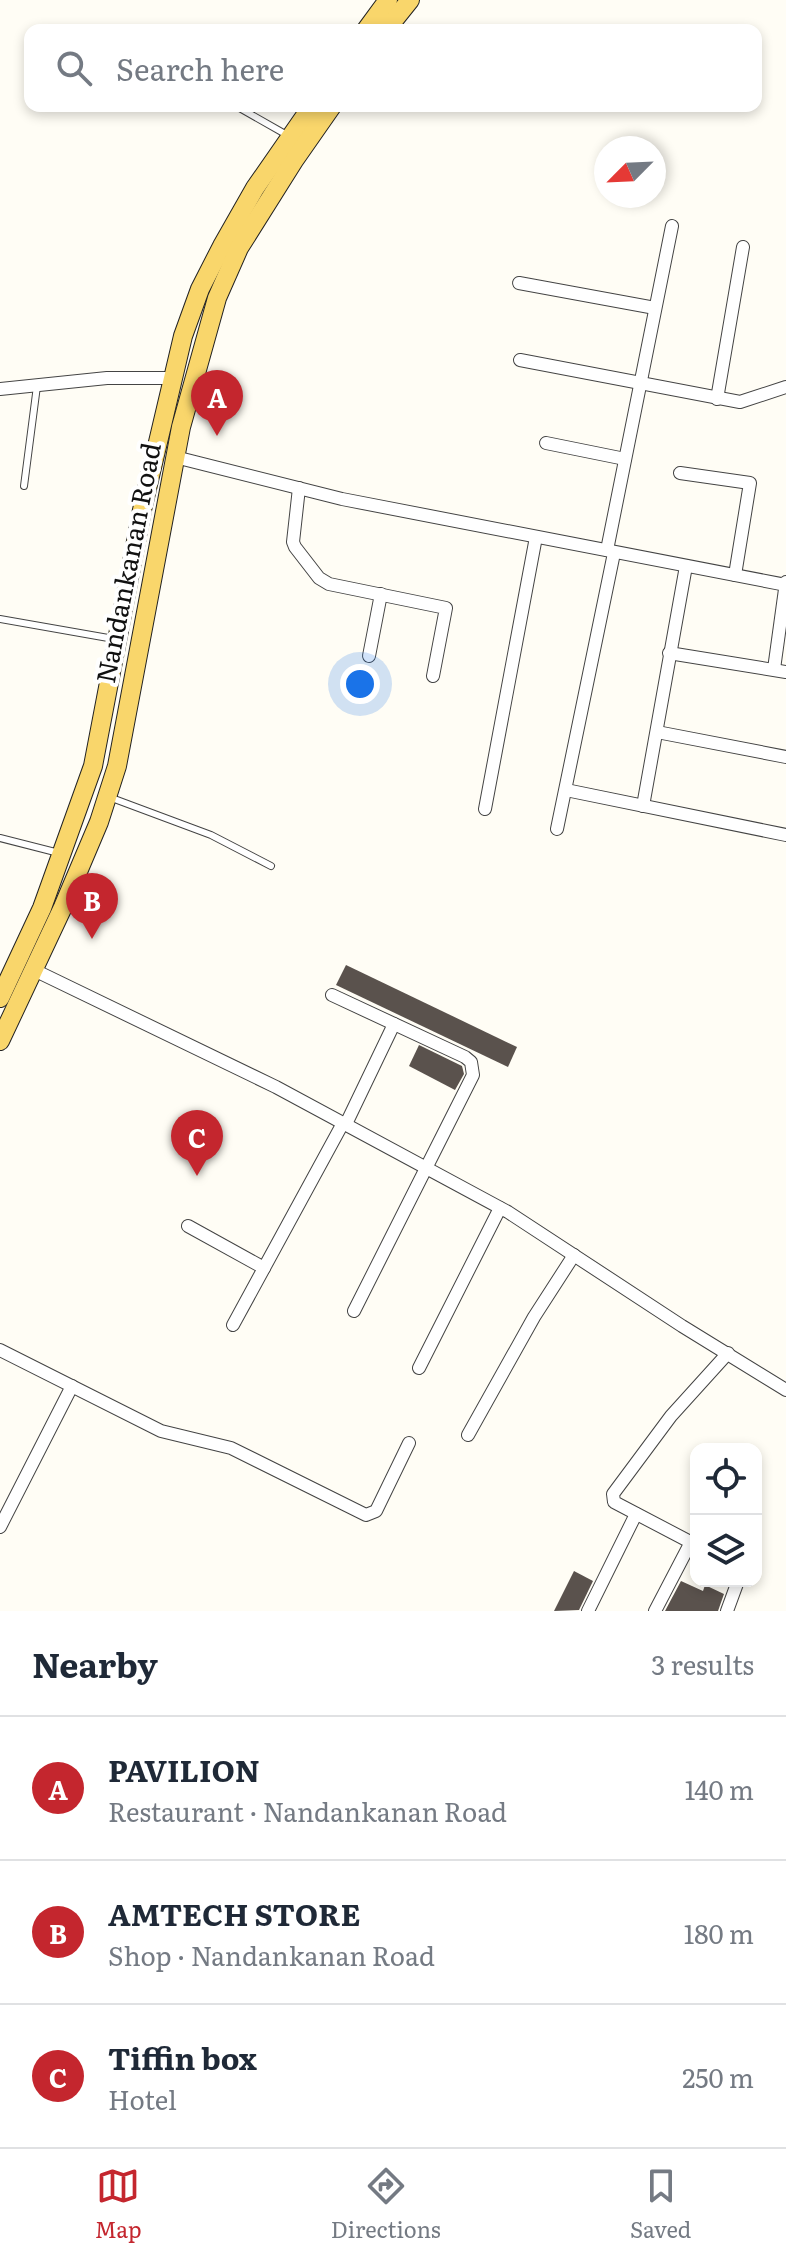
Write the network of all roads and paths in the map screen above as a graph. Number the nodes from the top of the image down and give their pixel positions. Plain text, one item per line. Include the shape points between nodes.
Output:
1 (388, 0) edge
2 (410, 0) edge
3 (370, 24) edge
4 (394, 24) edge
5 (246, 112) edge
6 (308, 112) edge
7 (328, 112) edge
8 (290, 137) junction
9 (672, 226) dead end
10 (743, 247) dead end
11 (519, 283) dead end
12 (655, 308) junction
13 (520, 360) dead end
14 (174, 378) junction
15 (640, 383) junction
16 (37, 385) junction
17 (786, 387) edge
18 (0, 389) edge
19 (717, 399) junction
20 (546, 443) dead end
21 (175, 457) junction
22 (625, 459) junction
23 (680, 473) dead end
24 (24, 486) dead end
25 (299, 488) junction
26 (144, 501) junction
27 (165, 506) junction
28 (536, 537) junction
29 (611, 551) junction
30 (686, 566) junction
31 (735, 575) junction
32 (786, 584) edge
33 (381, 594) junction
34 (0, 619) edge
35 (118, 640) junction
36 (669, 653) junction
37 (369, 656) dead end
38 (780, 671) edge
39 (433, 676) dead end
40 (657, 732) junction
41 (786, 757) edge
42 (566, 790) junction
43 (107, 796) junction
44 (643, 806) junction
45 (485, 809) dead end
46 (557, 829) dead end
47 (786, 835) edge
48 (0, 838) edge
49 (62, 854) junction
50 (271, 866) dead end
51 (34, 970) junction
52 (332, 995) dead end
53 (0, 998) edge
54 (394, 1024) junction
55 (0, 1041) edge
56 (344, 1124) junction
57 (424, 1168) junction
58 (500, 1208) junction
59 (188, 1226) dead end
60 (574, 1255) junction
61 (264, 1268) junction
62 (354, 1311) dead end
63 (233, 1325) dead end
64 (0, 1350) edge
65 (728, 1353) junction
66 (419, 1368) dead end
67 (72, 1386) junction
68 (786, 1390) edge
69 (468, 1435) dead end
70 (409, 1443) dead end
71 (636, 1514) junction
72 (0, 1527) edge
73 (690, 1542) edge
74 (690, 1549) edge
75 (736, 1587) edge
76 (588, 1611) edge
77 (655, 1611) edge
78 (727, 1611) edge

1 - 3 main road
2 - 4 main road
5 - 8 lane
6 - 8 main road, Nandankanan Road
7 - 21 main road, Nandankanan Road via 239,248 217,298
8 - 14 main road, Nandankanan Road via 255,188 200,289
9 - 12 street
10 - 19 street
11 - 12 street
12 - 15 street
13 - 15 street
14 - 16 street
14 - 26 main road, Nandankanan Road
15 - 19 street
15 - 22 street
16 - 18 street
16 - 24 lane
17 - 19 street via 740,402
20 - 22 street
21 - 25 street
21 - 27 main road, Nandankanan Road
22 - 29 street
23 - 31 street via 750,483
25 - 28 street
25 - 33 street via 295,547 323,581
26 - 27 main road
26 - 35 main road, Nandankanan Road
27 - 43 main road, Nandankanan Road
28 - 29 street
28 - 45 street
29 - 30 street
29 - 42 street
30 - 31 street
30 - 36 street
31 - 32 street
32 - 38 street
33 - 37 street
33 - 39 street via 446,608
34 - 35 lane
35 - 49 main road, Nandankanan Road via 93,766
36 - 38 street
36 - 40 street
40 - 41 street
40 - 44 street
42 - 44 street
42 - 46 street
43 - 50 lane via 211,835
43 - 51 main road, Nandankanan Road
44 - 47 street
48 - 49 lane
49 - 53 main road, Nandankanan Road
51 - 55 main road, Nandankanan Road
51 - 56 street
52 - 54 street
54 - 56 street
54 - 57 street via 465,1057 473,1068
56 - 57 street
56 - 61 street
57 - 58 street
57 - 62 street
58 - 60 street
58 - 66 street
59 - 61 street
60 - 65 street
60 - 69 street
61 - 63 street
64 - 67 street
65 - 68 street
65 - 71 street via 671,1416 613,1494 614,1502
67 - 70 street via 161,1431 231,1448 366,1515 376,1511
67 - 72 street
71 - 73 street
71 - 76 street
74 - 77 street
75 - 78 street

